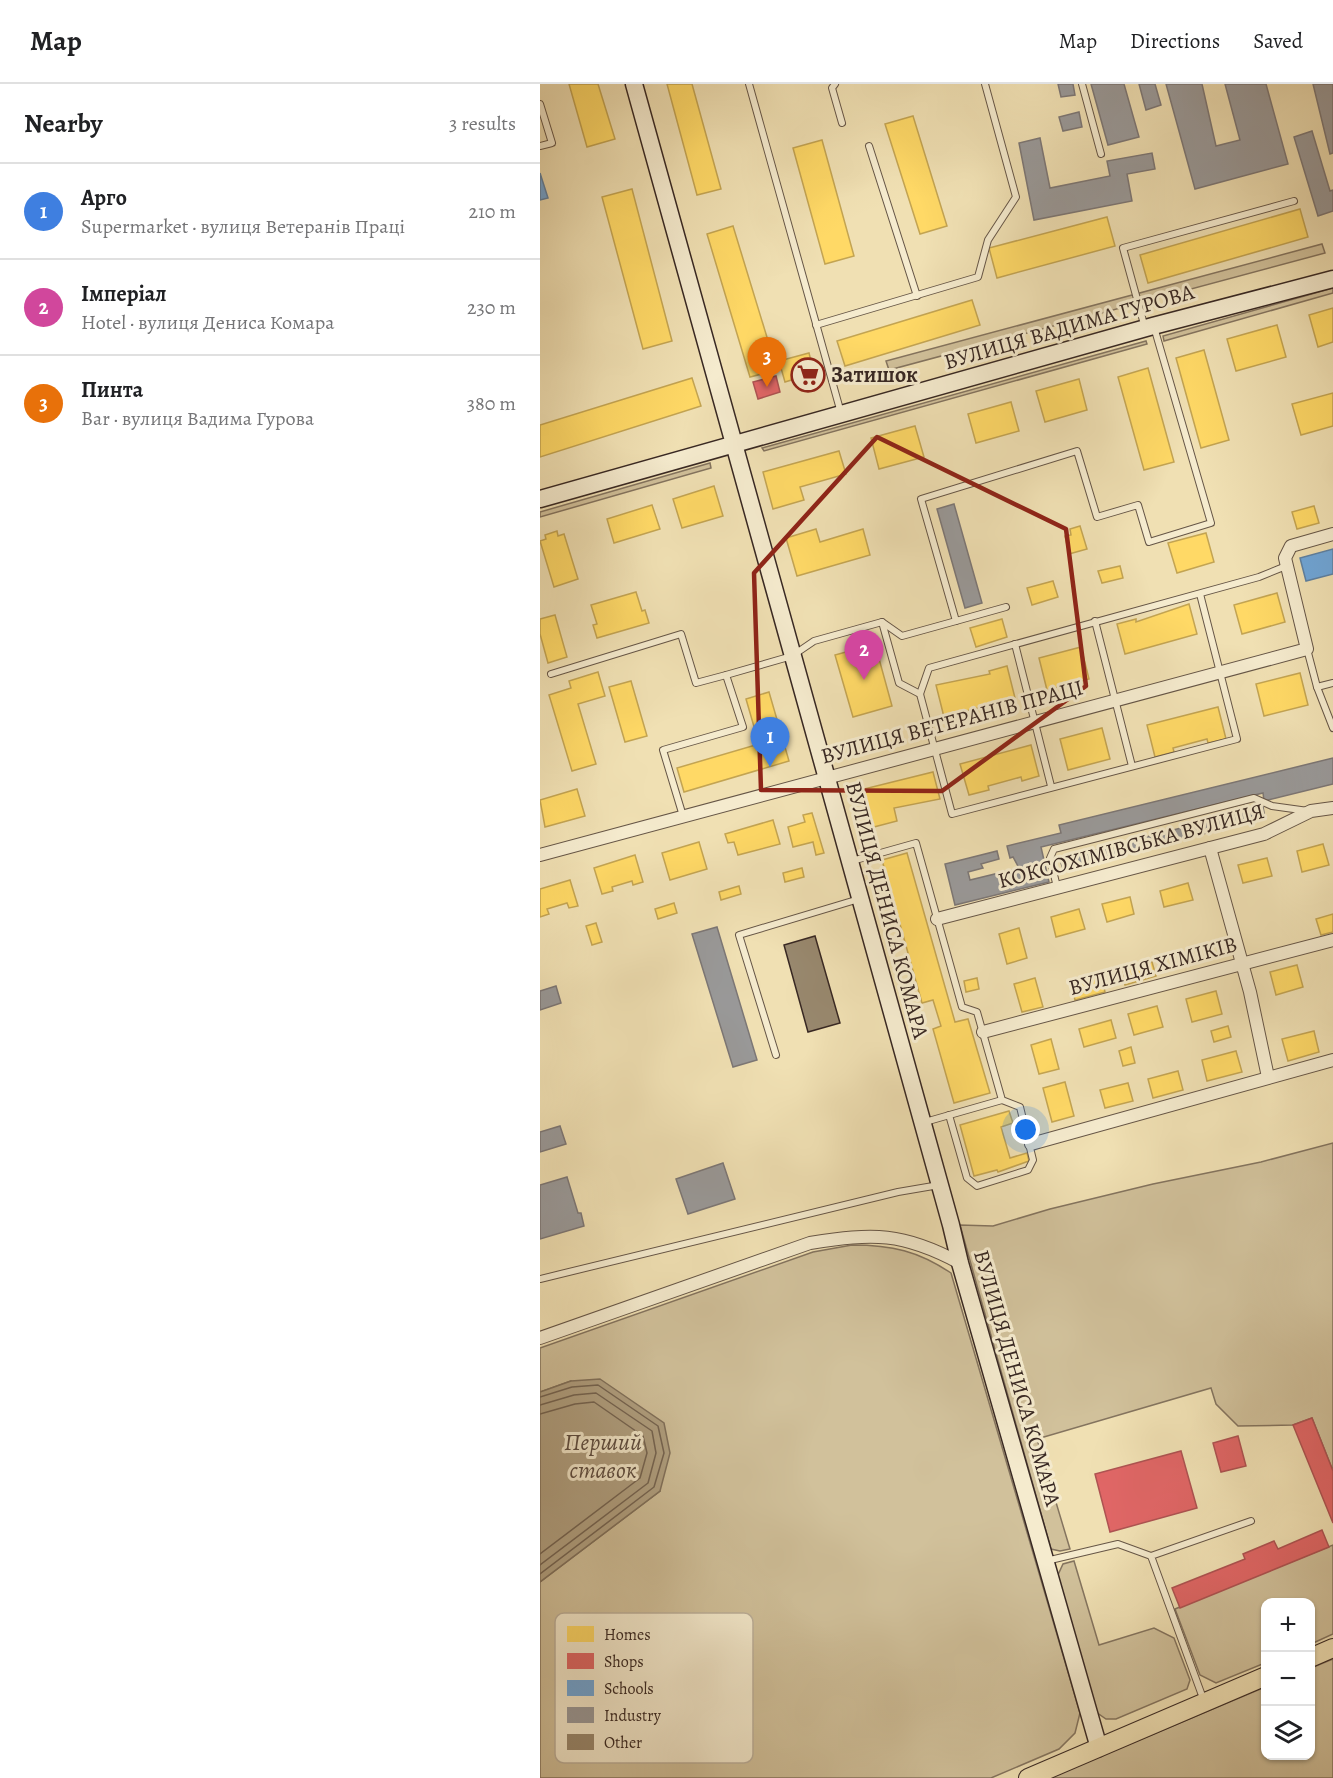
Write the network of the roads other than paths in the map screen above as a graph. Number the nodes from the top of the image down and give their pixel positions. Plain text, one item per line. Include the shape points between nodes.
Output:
1 (634, 84) edge
2 (749, 84) edge
3 (835, 84) edge
4 (986, 84) edge
5 (1083, 84) edge
6 (540, 104) edge
7 (842, 123) dead end
8 (540, 146) edge
9 (869, 146) dead end
10 (1101, 154) dead end
11 (1294, 201) dead end
12 (1333, 279) edge
13 (917, 296) junction
14 (816, 325) junction
15 (1149, 327) junction
16 (841, 414) junction
17 (734, 444) junction
18 (540, 499) edge
19 (1333, 534) edge
20 (1286, 566) junction
21 (1200, 594) junction
22 (1006, 607) dead end
23 (956, 621) junction
24 (1095, 621) junction
25 (882, 622) junction
26 (1015, 644) junction
27 (1307, 649) junction
28 (792, 656) junction
29 (1220, 672) junction
30 (551, 674) dead end
31 (726, 675) junction
32 (1333, 683) edge
33 (1317, 687) junction
34 (920, 694) junction
35 (1115, 700) junction
36 (1035, 721) junction
37 (1333, 728) edge
38 (933, 748) junction
39 (1132, 766) junction
40 (826, 777) junction
41 (1051, 786) junction
42 (1333, 808) edge
43 (1311, 811) junction
44 (683, 816) junction
45 (1210, 848) junction
46 (540, 855) edge
47 (850, 861) junction
48 (1057, 888) junction
49 (860, 899) junction
50 (937, 919) junction
51 (1333, 940) edge
52 (1242, 965) junction
53 (983, 1032) junction
54 (776, 1055) dead end
55 (1333, 1060) edge
56 (1268, 1077) junction
57 (1002, 1100) junction
58 (949, 1115) junction
59 (922, 1122) junction
60 (1031, 1144) junction
61 (940, 1185) junction
62 (960, 1263) junction
63 (540, 1279) edge
64 (540, 1338) edge
65 (1251, 1521) dead end
66 (1151, 1556) junction
67 (1045, 1562) junction
68 (1333, 1648) edge
69 (1315, 1656) edge
70 (1261, 1678) edge
71 (1204, 1701) junction
72 (1099, 1748) junction
73 (1028, 1778) edge

1 - 17 street, ВУЛИЦЯ ДЕНИСА КОМАРА
2 - 14 lane
3 - 7 lane via 832,88
4 - 13 lane via 1016,198 988,240 978,277
5 - 10 lane
6 - 8 lane via 552,143
9 - 13 lane
11 - 15 lane via 1123,248
12 - 15 street, ВУЛИЦЯ ВАДИМА ГУРОВА
13 - 14 lane
14 - 16 lane
15 - 16 street, ВУЛИЦЯ ВАДИМА ГУРОВА
15 - 23 lane via 1211,523 1149,542 1138,505 1097,517 1077,451 921,499
16 - 17 street, ВУЛИЦЯ ВАДИМА ГУРОВА
17 - 18 street, ВУЛИЦЯ ВАДИМА ГУРОВА
17 - 28 street, ВУЛИЦЯ ДЕНИСА КОМАРА
19 - 20 street via 1291,546
20 - 21 lane
20 - 27 street
21 - 24 lane
21 - 29 lane
22 - 23 lane
23 - 25 lane via 902,636
24 - 26 lane
24 - 35 lane
25 - 28 lane via 814,641
25 - 34 lane via 899,683
26 - 34 lane via 929,668
26 - 36 lane
27 - 29 street, ВУЛИЦЯ ВЕТЕРАНІВ ПРАЦІ
27 - 33 lane
28 - 31 lane
28 - 40 street, ВУЛИЦЯ ДЕНИСА КОМАРА
29 - 35 street, ВУЛИЦЯ ВЕТЕРАНІВ ПРАЦІ
29 - 39 lane via 1237,739
30 - 31 lane via 681,634 696,683
31 - 44 lane via 743,728 663,750
32 - 33 lane
33 - 37 lane
34 - 38 lane
35 - 36 street, ВУЛИЦЯ ВЕТЕРАНІВ ПРАЦІ
35 - 39 lane
36 - 38 street, ВУЛИЦЯ ВЕТЕРАНІВ ПРАЦІ
36 - 41 lane
38 - 40 street, ВУЛИЦЯ ВЕТЕРАНІВ ПРАЦІ
38 - 41 lane via 952,814
39 - 41 lane
40 - 44 street, ВУЛИЦЯ ВЕТЕРАНІВ ПРАЦІ
40 - 47 street, ВУЛИЦЯ ДЕНИСА КОМАРА
42 - 43 street, КОКСОХІМІВСЬКА ВУЛИЦЯ
43 - 45 street, КОКСОХІМІВСЬКА ВУЛИЦЯ via 1281,828
43 - 48 lane via 1272,806 1254,798 1054,849 1050,858
44 - 46 street, ВУЛИЦЯ ВЕТЕРАНІВ ПРАЦІ
45 - 48 street, КОКСОХІМІВСЬКА ВУЛИЦЯ
45 - 52 street
47 - 49 street, ВУЛИЦЯ ДЕНИСА КОМАРА
47 - 50 lane via 916,843
48 - 50 street, КОКСОХІМІВСЬКА ВУЛИЦЯ
49 - 54 lane via 739,935
49 - 59 street, ВУЛИЦЯ ДЕНИСА КОМАРА
50 - 53 lane via 962,1007 977,1012
51 - 52 street, ВУЛИЦЯ ХІМІКІВ
52 - 53 street, ВУЛИЦЯ ХІМІКІВ
52 - 56 street
53 - 57 lane
55 - 56 street
56 - 60 street
57 - 58 lane
57 - 60 lane via 1020,1107
58 - 59 lane
58 - 60 lane via 967,1178 977,1186 1028,1170 1034,1160
59 - 61 street, ВУЛИЦЯ ДЕНИСА КОМАРА
61 - 62 street, ВУЛИЦЯ ДЕНИСА КОМАРА
61 - 63 lane
62 - 64 street via 930,1248 891,1237 853,1237 810,1244
62 - 67 street, ВУЛИЦЯ ДЕНИСА КОМАРА
65 - 66 lane
66 - 67 lane via 1118,1544
66 - 71 lane
67 - 72 street, ВУЛИЦЯ ДЕНИСА КОМАРА
68 - 69 main road
70 - 71 main road
71 - 72 main road
72 - 73 main road

